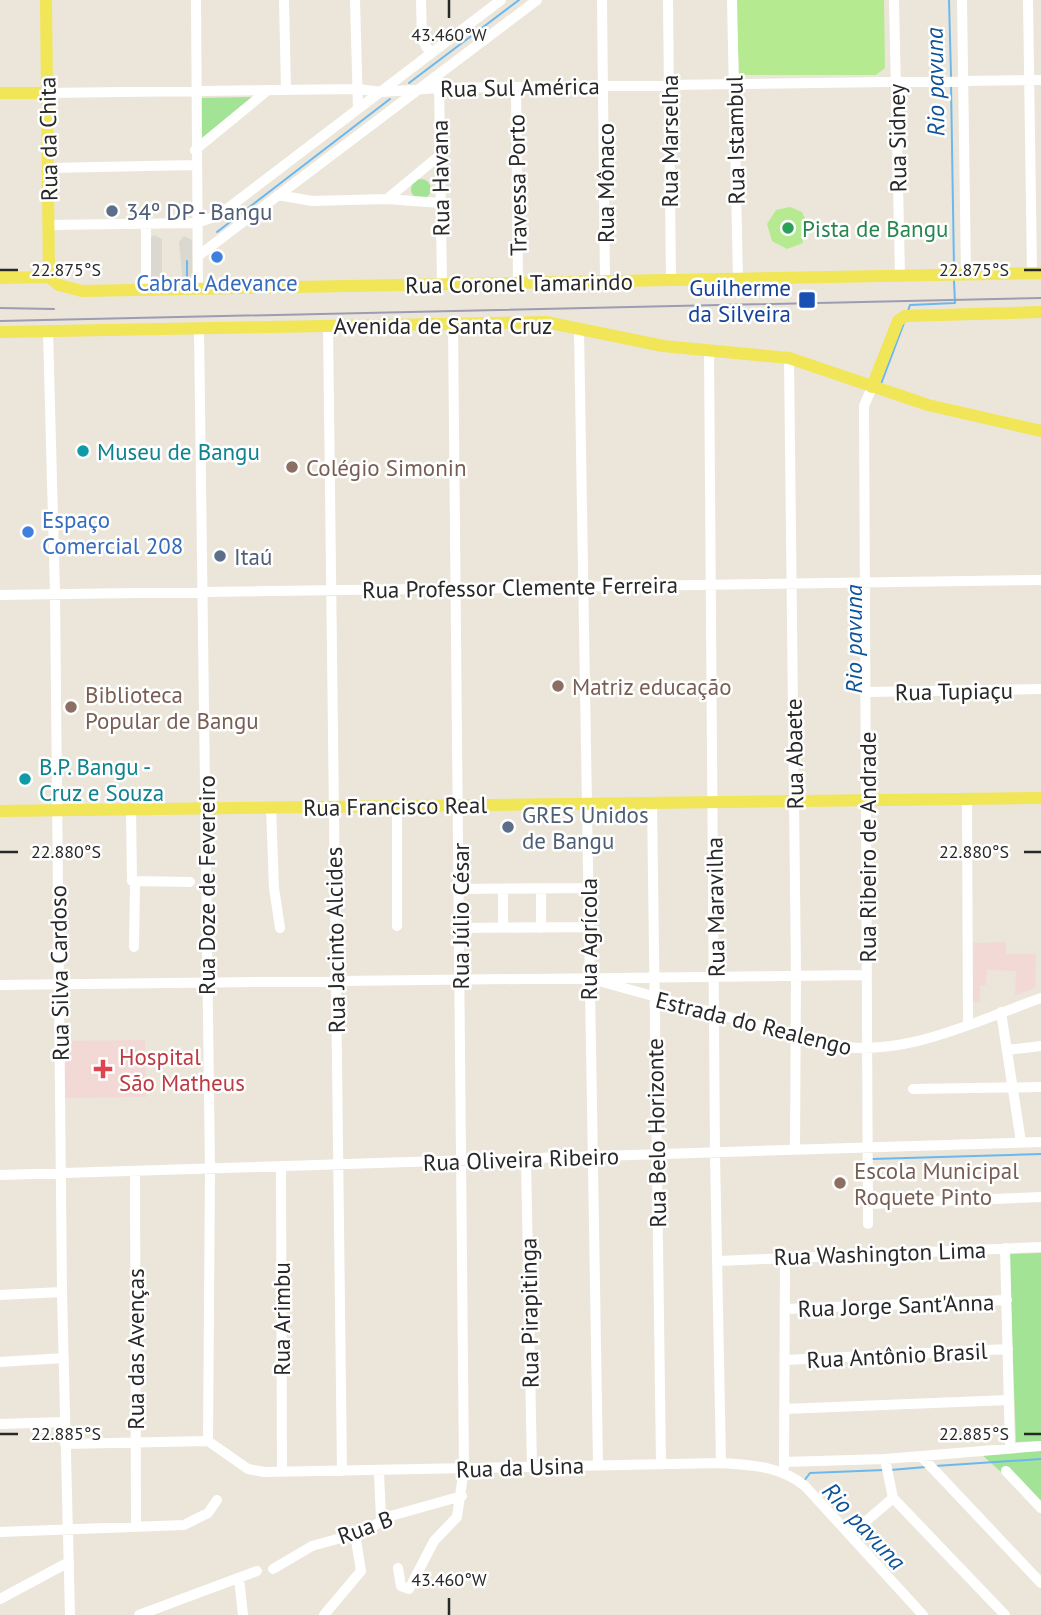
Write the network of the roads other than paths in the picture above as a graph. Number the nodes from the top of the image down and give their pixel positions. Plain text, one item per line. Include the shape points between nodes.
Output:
1 (46, 0) edge
2 (196, 0) edge
3 (284, 0) edge
4 (355, 0) edge
5 (421, 0) edge
6 (502, 0) edge
7 (537, 0) edge
8 (602, 0) edge
9 (668, 0) edge
10 (732, 0) edge
11 (894, 0) edge
12 (962, 0) edge
13 (1028, 0) edge
14 (430, 53) junction
15 (439, 72) junction
16 (1028, 80) junction
17 (1041, 80) edge
18 (963, 81) junction
19 (895, 82) junction
20 (669, 84) junction
21 (733, 84) junction
22 (604, 85) junction
23 (439, 88) junction
24 (516, 88) junction
25 (358, 89) junction
26 (418, 89) junction
27 (286, 90) junction
28 (267, 91) junction
29 (195, 92) junction
30 (382, 92) junction
31 (0, 93) edge
32 (47, 93) junction
33 (358, 109) junction
34 (195, 150) junction
35 (440, 155) junction
36 (195, 165) junction
37 (48, 168) junction
38 (278, 195) junction
39 (387, 199) junction
40 (440, 203) junction
41 (146, 223) junction
42 (197, 223) junction
43 (49, 225) junction
44 (198, 256) junction
45 (1037, 273) edge
46 (966, 275) junction
47 (900, 276) junction
48 (49, 277) junction
49 (0, 278) edge
50 (738, 280) junction
51 (670, 281) junction
52 (519, 282) junction
53 (605, 282) junction
54 (442, 284) junction
55 (146, 290) junction
56 (198, 290) junction
57 (1041, 312) edge
58 (453, 323) junction
59 (328, 325) junction
60 (199, 328) junction
61 (579, 329) junction
62 (48, 331) junction
63 (0, 332) edge
64 (709, 350) junction
65 (789, 358) junction
66 (872, 387) junction
67 (1041, 431) edge
68 (1041, 580) edge
69 (868, 583) junction
70 (713, 584) junction
71 (792, 584) junction
72 (583, 586) junction
73 (205, 589) junction
74 (332, 589) junction
75 (457, 589) junction
76 (55, 593) junction
77 (0, 594) edge
78 (1041, 689) edge
79 (868, 692) junction
80 (1041, 798) edge
81 (967, 799) junction
82 (868, 800) junction
83 (652, 802) junction
84 (713, 802) junction
85 (794, 802) junction
86 (587, 803) junction
87 (459, 805) junction
88 (397, 806) junction
89 (271, 807) junction
90 (333, 807) junction
91 (207, 808) junction
92 (131, 809) junction
93 (57, 810) junction
94 (0, 811) edge
95 (135, 882) junction
96 (190, 882) dead end
97 (588, 888) junction
98 (460, 889) junction
99 (503, 889) junction
100 (541, 889) junction
101 (397, 926) dead end
102 (589, 927) junction
103 (280, 928) dead end
104 (460, 928) junction
105 (503, 928) junction
106 (541, 928) junction
107 (134, 947) dead end
108 (796, 974) junction
109 (655, 975) junction
110 (716, 975) junction
111 (866, 975) junction
112 (460, 978) junction
113 (588, 978) junction
114 (335, 979) junction
115 (206, 981) junction
116 (60, 984) junction
117 (0, 985) edge
118 (655, 998) junction
119 (1041, 998) edge
120 (1001, 1012) junction
121 (716, 1015) junction
122 (968, 1023) junction
123 (794, 1035) junction
124 (1041, 1046) edge
125 (1007, 1050) junction
126 (867, 1051) junction
127 (1041, 1087) edge
128 (1013, 1088) junction
129 (913, 1089) dead end
130 (1021, 1142) junction
131 (1041, 1142) edge
132 (866, 1148) junction
133 (795, 1150) junction
134 (715, 1154) junction
135 (656, 1155) junction
136 (590, 1156) junction
137 (526, 1159) junction
138 (461, 1162) junction
139 (340, 1166) junction
140 (281, 1167) junction
141 (210, 1169) junction
142 (135, 1171) junction
143 (61, 1174) junction
144 (0, 1175) edge
145 (1041, 1197) edge
146 (867, 1204) junction
147 (868, 1224) dead end
148 (1041, 1247) edge
149 (1005, 1248) junction
150 (785, 1258) junction
151 (719, 1261) junction
152 (62, 1292) junction
153 (0, 1295) edge
154 (1007, 1300) junction
155 (786, 1309) junction
156 (1008, 1349) junction
157 (64, 1358) junction
158 (785, 1360) junction
159 (0, 1362) edge
160 (1009, 1399) junction
161 (784, 1409) junction
162 (64, 1422) junction
163 (0, 1424) edge
164 (208, 1441) junction
165 (135, 1442) junction
166 (65, 1444) junction
167 (1041, 1446) edge
168 (1010, 1448) junction
169 (920, 1456) junction
170 (885, 1459) junction
171 (721, 1463) junction
172 (662, 1464) junction
173 (598, 1465) junction
174 (784, 1467) junction
175 (464, 1468) junction
176 (532, 1468) junction
177 (342, 1471) junction
178 (1006, 1471) dead end
179 (282, 1472) junction
180 (379, 1472) junction
181 (462, 1496) junction
182 (893, 1497) junction
183 (217, 1500) dead end
184 (1041, 1508) edge
185 (381, 1520) junction
186 (136, 1527) junction
187 (68, 1530) junction
188 (0, 1532) edge
189 (355, 1534) junction
190 (850, 1535) junction
191 (69, 1562) junction
192 (398, 1568) dead end
193 (273, 1569) dead end
194 (257, 1571) dead end
195 (239, 1578) junction
196 (1041, 1583) edge
197 (0, 1599) edge
198 (70, 1615) edge
199 (139, 1615) edge
200 (243, 1615) edge
201 (324, 1615) edge
202 (923, 1615) edge
203 (1005, 1615) edge

1 - 32 main road, Rua da Chita
2 - 29 street
3 - 27 street
4 - 25 street
5 - 14 street via 422,39
6 - 14 street
7 - 15 street
8 - 22 street, Rua Mônaco
9 - 20 street, Rua Marselha
10 - 21 street, Rua Istambul
11 - 19 street, Rua Sidney
12 - 18 street
13 - 16 street
14 - 30 street
15 - 23 street, Rua Havana
15 - 26 street
16 - 17 street, Rua Sul América
16 - 18 street, Rua Sul América
16 - 45 street
18 - 19 street, Rua Sul América
18 - 46 street
19 - 21 street, Rua Sul América
19 - 47 street, Rua Sidney
20 - 21 street, Rua Sul América
20 - 22 street, Rua Sul América
20 - 51 street, Rua Marselha
21 - 50 street, Rua Istambul
22 - 24 street, Rua Sul América
22 - 53 street, Rua Mônaco
23 - 24 street, Rua Sul América
23 - 26 street, Rua Sul América
23 - 35 street, Rua Havana
24 - 52 street, Travessa Porto
25 - 27 street, Rua Sul América
25 - 30 street, Rua Sul América
25 - 33 street
26 - 30 street, Rua Sul América
26 - 38 street
27 - 28 street, Rua Sul América
28 - 29 street, Rua Sul América
28 - 34 street
29 - 32 street, Rua Sul América
29 - 34 street
30 - 33 street
31 - 32 main road, Rua Sul América
32 - 37 main road, Rua da Chita
33 - 42 street via 219,215
34 - 36 street
35 - 39 street
35 - 40 street, Rua Havana
36 - 37 street
36 - 42 street
37 - 43 main road, Rua da Chita
38 - 39 street via 312,201
38 - 44 street
39 - 40 street
40 - 54 street, Rua Havana
41 - 42 street
41 - 43 street
41 - 55 street
42 - 44 street
43 - 48 main road, Rua da Chita
44 - 56 street
45 - 46 main road, Rua Coronel Tamarindo
46 - 47 main road, Rua Coronel Tamarindo
47 - 50 main road, Rua Coronel Tamarindo
48 - 49 main road, Rua Coronel Tamarindo
48 - 55 main road, Rua Coronel Tamarindo via 82,291
50 - 51 main road, Rua Coronel Tamarindo
51 - 53 main road, Rua Coronel Tamarindo
52 - 53 main road, Rua Coronel Tamarindo
52 - 54 main road, Rua Coronel Tamarindo
54 - 56 main road, Rua Coronel Tamarindo
55 - 56 main road, Rua Coronel Tamarindo
57 - 66 main road via 905,316 898,321
58 - 59 main road, Avenida de Santa Cruz
58 - 61 main road, Avenida de Santa Cruz via 546,322
58 - 75 street, Rua Júlio César
59 - 60 main road, Avenida de Santa Cruz
59 - 74 street, Rua Jacinto Alcides
60 - 62 main road, Avenida de Santa Cruz
60 - 73 street, Rua Doze de Fevereiro
61 - 64 main road, Avenida de Santa Cruz
61 - 72 street, Rua Agrícola
62 - 63 main road, Avenida de Santa Cruz
62 - 76 street, Rua Silva Cardoso
64 - 65 main road, Avenida de Santa Cruz
64 - 70 street, Rua Maravilha
65 - 66 main road, Avenida de Santa Cruz
65 - 71 street, Rua Abaete
66 - 67 main road, Avenida de Santa Cruz via 960,414
66 - 69 street, Rua Ribeiro de Andrade via 864,405
68 - 69 street, Rua Professor Clemente Ferreira
69 - 71 street, Rua Professor Clemente Ferreira
69 - 79 street, Rua Ribeiro de Andrade
70 - 71 street, Rua Professor Clemente Ferreira
70 - 72 street, Rua Professor Clemente Ferreira
70 - 84 street, Rua Maravilha
71 - 85 street, Rua Abaete
72 - 75 street, Rua Professor Clemente Ferreira
72 - 86 street, Rua Agrícola
73 - 74 street, Rua Professor Clemente Ferreira
73 - 76 street, Rua Professor Clemente Ferreira
73 - 91 street, Rua Doze de Fevereiro
74 - 75 street, Rua Professor Clemente Ferreira
74 - 90 street, Rua Jacinto Alcides
75 - 87 street, Rua Júlio César
76 - 77 street, Rua Professor Clemente Ferreira
76 - 93 street, Rua Silva Cardoso
78 - 79 street, Rua Tupiaçu
79 - 82 street, Rua Ribeiro de Andrade
80 - 81 main road, Rua Francisco Real
81 - 82 main road, Rua Francisco Real
81 - 122 street
82 - 85 main road, Rua Francisco Real
82 - 111 street, Rua Ribeiro de Andrade
83 - 84 main road, Rua Francisco Real
83 - 86 main road, Rua Francisco Real
83 - 109 street, Rua Belo Horizonte
84 - 85 main road, Rua Francisco Real
84 - 110 street, Rua Maravilha
85 - 108 street, Rua Abaete
86 - 87 main road, Rua Francisco Real
86 - 97 street, Rua Agrícola
87 - 88 main road, Rua Francisco Real
87 - 98 street, Rua Júlio César
88 - 90 main road, Rua Francisco Real
88 - 101 street
89 - 90 main road, Rua Francisco Real
89 - 91 main road, Rua Francisco Real
89 - 103 street
90 - 114 street, Rua Jacinto Alcides
91 - 92 main road, Rua Francisco Real
91 - 115 street, Rua Doze de Fevereiro
92 - 93 main road, Rua Francisco Real
92 - 95 street via 131,878
93 - 94 main road, Rua Francisco Real
93 - 116 street, Rua Silva Cardoso
95 - 96 street
95 - 107 street
97 - 100 street
97 - 102 street, Rua Agrícola
98 - 99 street
98 - 104 street, Rua Júlio César
99 - 100 street
99 - 105 street
100 - 106 street
102 - 106 street
102 - 113 street, Rua Agrícola
104 - 105 street
104 - 112 street, Rua Júlio César
105 - 106 street
108 - 110 street
108 - 111 street
108 - 123 street, Rua Abaete
109 - 110 street
109 - 113 street
109 - 118 street, Rua Belo Horizonte
110 - 121 street, Rua Maravilha
111 - 126 street, Rua Ribeiro de Andrade
112 - 113 street
112 - 114 street
112 - 138 street, Rua Júlio César
113 - 118 street, Estrada do Realengo
113 - 136 street, Rua Agrícola
114 - 115 street
114 - 139 street, Rua Jacinto Alcides
115 - 116 street
115 - 141 street, Rua Doze de Fevereiro
116 - 117 street
116 - 143 street, Rua Silva Cardoso
118 - 121 street, Estrada do Realengo
118 - 135 street, Rua Belo Horizonte
119 - 120 street, Estrada do Realengo
120 - 122 street, Estrada do Realengo
120 - 125 street
121 - 123 street, Estrada do Realengo
121 - 134 street, Rua Maravilha
122 - 126 street, Estrada do Realengo via 905,1045
123 - 126 street, Estrada do Realengo
123 - 133 street, Rua Abaete
124 - 125 street
125 - 128 street
126 - 132 street, Rua Ribeiro de Andrade
127 - 128 street
128 - 129 street
128 - 130 street
130 - 131 street, Rua Oliveira Ribeiro
130 - 132 street, Rua Oliveira Ribeiro
132 - 133 street, Rua Oliveira Ribeiro
132 - 146 street, Rua Ribeiro de Andrade
133 - 134 street, Rua Oliveira Ribeiro
134 - 135 street, Rua Oliveira Ribeiro
134 - 151 street, Rua Maravilha
135 - 136 street, Rua Oliveira Ribeiro
135 - 172 street, Rua Belo Horizonte
136 - 137 street, Rua Oliveira Ribeiro
136 - 173 street, Rua Agrícola
137 - 138 street, Rua Oliveira Ribeiro
137 - 176 street, Rua Pirapitinga
138 - 139 street, Rua Oliveira Ribeiro
138 - 175 street, Rua Júlio César
139 - 140 street, Rua Oliveira Ribeiro
139 - 177 street, Rua Jacinto Alcides
140 - 141 street, Rua Oliveira Ribeiro
140 - 179 street, Rua Arimbu
141 - 142 street, Rua Oliveira Ribeiro
141 - 164 street, Rua Doze de Fevereiro
142 - 143 street, Rua Oliveira Ribeiro
142 - 165 street, Rua das Avenças
143 - 144 street, Rua Oliveira Ribeiro
143 - 152 street, Rua Silva Cardoso
145 - 146 street
146 - 147 street, Rua Ribeiro de Andrade
148 - 149 street, Rua Washington Lima
149 - 150 street, Rua Washington Lima
149 - 154 street
150 - 151 street, Rua Washington Lima
150 - 155 street
151 - 171 street, Rua Maravilha
152 - 153 street
152 - 157 street, Rua Silva Cardoso
154 - 155 street, Rua Jorge Sant'Anna
154 - 156 street
155 - 158 street
156 - 158 street, Rua Antônio Brasil
156 - 160 street
157 - 159 street
157 - 162 street, Rua Silva Cardoso
158 - 161 street
160 - 161 street
160 - 168 street
161 - 174 street
162 - 163 street
162 - 166 street, Rua Silva Cardoso
164 - 165 street
164 - 179 street, Rua da Usina via 248,1469
165 - 166 street
165 - 186 street, Rua das Avenças
166 - 187 street, Rua Silva Cardoso
167 - 168 street
168 - 169 street
169 - 170 street
169 - 196 street
170 - 174 street
170 - 182 street
171 - 172 street, Rua da Usina
171 - 174 street, Rua da Usina
172 - 173 street, Rua da Usina
173 - 176 street, Rua da Usina
174 - 190 street, Rua da Usina
175 - 176 street, Rua da Usina
175 - 180 street, Rua da Usina
175 - 181 street, Rua Júlio César
177 - 179 street, Rua da Usina
177 - 180 street, Rua da Usina
178 - 184 street
180 - 185 street
181 - 185 street, Rua B
181 - 192 street via 457,1517 434,1541 409,1589 401,1586
182 - 190 street
182 - 203 street
183 - 186 street via 208,1513 192,1522
185 - 189 street, Rua B
186 - 187 street
187 - 188 street
187 - 191 street, Rua Silva Cardoso
189 - 193 street, Rua B via 322,1542
189 - 201 street via 361,1571
190 - 202 street, Rua da Usina
191 - 197 street
191 - 198 street, Rua Silva Cardoso
194 - 195 street
195 - 199 street
195 - 200 street

